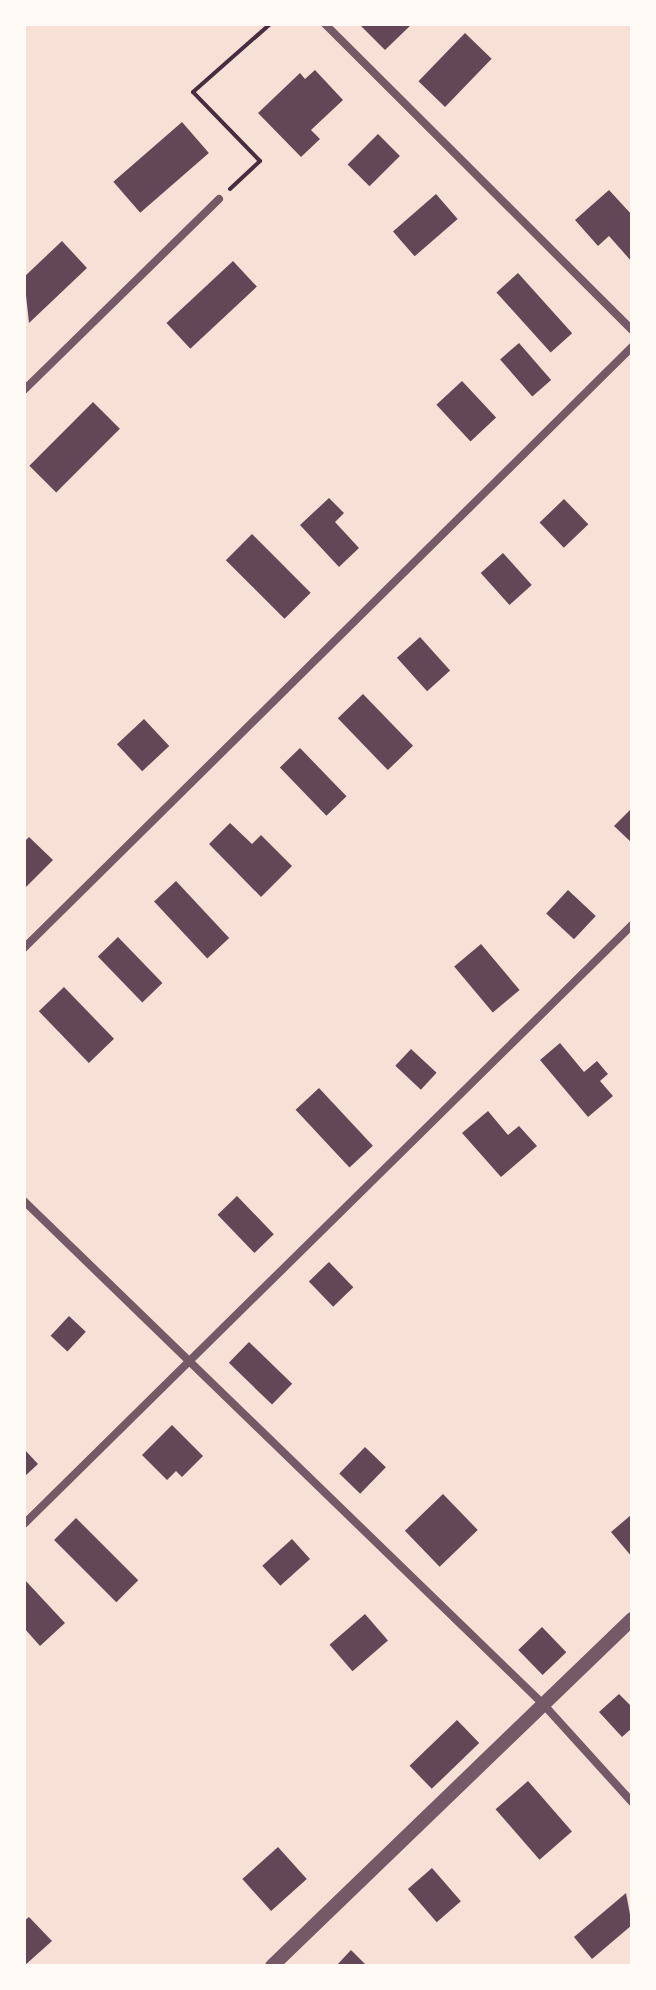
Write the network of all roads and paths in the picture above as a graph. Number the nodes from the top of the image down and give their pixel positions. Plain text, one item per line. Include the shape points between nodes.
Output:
1 (270, 24) edge
2 (325, 24) edge
3 (219, 199) joint
4 (632, 330) edge
5 (632, 347) edge
6 (24, 390) edge
7 (632, 925) edge
8 (24, 948) edge
9 (24, 1201) edge
10 (186, 1360) junction
11 (24, 1524) edge
12 (632, 1619) edge
13 (544, 1705) junction
14 (632, 1802) edge
15 (272, 1966) edge

1 - 3 path via 193,92 260,161
2 - 4 street
3 - 6 street
5 - 8 street
7 - 10 street
9 - 10 street
10 - 11 street via 108,1448
10 - 13 street
12 - 13 street
13 - 14 street
13 - 15 street

